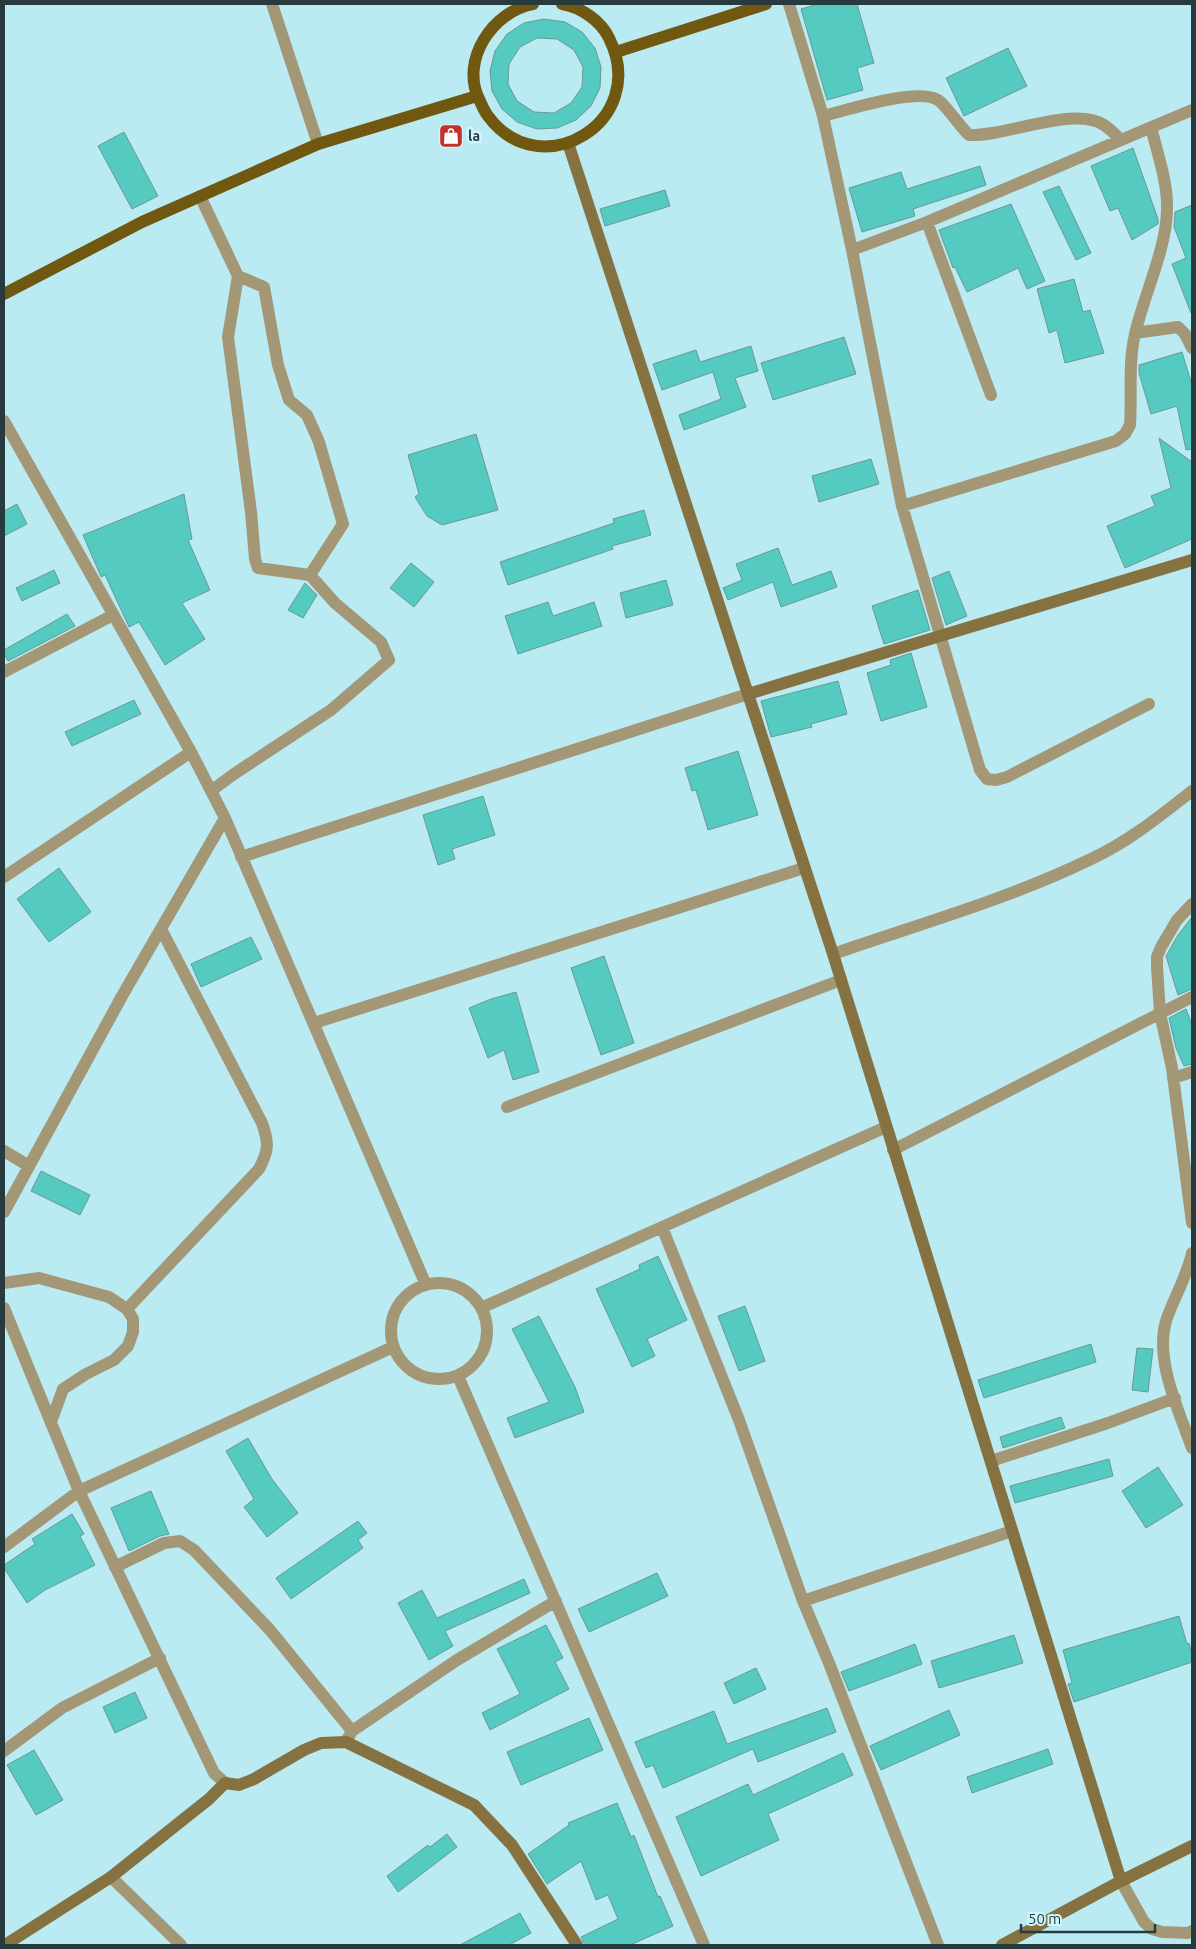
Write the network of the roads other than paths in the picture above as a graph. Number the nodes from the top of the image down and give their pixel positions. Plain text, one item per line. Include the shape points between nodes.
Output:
1 (272, 4) edge
2 (526, 4) edge
3 (562, 4) edge
4 (766, 4) edge
5 (789, 4) edge
6 (616, 52) junction
7 (477, 96) junction
8 (1192, 110) edge
9 (824, 116) junction
10 (1151, 127) junction
11 (1121, 140) junction
12 (568, 143) junction
13 (318, 144) junction
14 (200, 196) junction
15 (927, 222) junction
16 (852, 250) junction
17 (238, 276) junction
18 (4, 294) edge
19 (1135, 333) junction
20 (1192, 348) edge
21 (991, 395) dead end
22 (4, 422) edge
23 (902, 506) junction
24 (1192, 560) edge
25 (310, 575) junction
26 (113, 615) junction
27 (939, 637) junction
28 (4, 672) edge
29 (748, 694) junction
30 (1149, 704) dead end
31 (191, 752) junction
32 (211, 791) junction
33 (1192, 791) edge
34 (225, 818) junction
35 (241, 857) junction
36 (804, 868) junction
37 (4, 877) edge
38 (1192, 904) edge
39 (161, 929) junction
40 (833, 954) junction
41 (841, 980) junction
42 (1192, 997) edge
43 (1160, 1013) junction
44 (314, 1024) junction
45 (1192, 1072) edge
46 (1173, 1078) junction
47 (507, 1107) dead end
48 (886, 1127) junction
49 (893, 1150) junction
50 (4, 1151) edge
51 (29, 1166) junction
52 (4, 1212) edge
53 (1192, 1223) edge
54 (662, 1227) junction
55 (1192, 1253) edge
56 (4, 1283) edge
57 (426, 1285) junction
58 (4, 1308) edge
59 (481, 1308) junction
60 (127, 1309) junction
61 (394, 1347) junction
62 (458, 1376) junction
63 (1175, 1398) junction
64 (51, 1422) junction
65 (1192, 1448) edge
66 (991, 1461) junction
67 (79, 1491) junction
68 (1012, 1531) junction
69 (4, 1547) edge
70 (116, 1567) junction
71 (556, 1601) junction
72 (803, 1601) junction
73 (160, 1658) junction
74 (349, 1736) junction
75 (4, 1751) edge
76 (225, 1783) junction
77 (1192, 1846) edge
78 (111, 1877) junction
79 (1121, 1881) junction
80 (1162, 1932) junction
81 (1192, 1932) edge
82 (5, 1945) edge
83 (181, 1945) edge
84 (577, 1945) edge
85 (704, 1945) edge
86 (938, 1945) edge
87 (1002, 1945) edge
88 (1160, 1945) edge

1 - 13 street
2 - 7 main road via 503,16 484,38 474,74
3 - 6 main road via 590,15 606,32
4 - 6 main road
5 - 9 street
6 - 12 main road via 620,75 616,97 605,117 588,133
7 - 12 main road via 487,116 503,132 523,143 546,147
7 - 13 main road
8 - 10 street
9 - 11 street via 906,96 924,95 938,100 969,135 982,136 1069,118 1103,124
9 - 16 street
10 - 11 street
10 - 19 street via 1167,209 1165,230
11 - 15 street
12 - 29 main road
13 - 14 main road
14 - 17 street
14 - 18 main road via 142,222
15 - 16 street
15 - 21 street
16 - 23 street
17 - 25 street via 264,287 278,365 289,400 307,415 319,442 343,524
17 - 25 street via 228,337 255,559 258,568
19 - 20 street via 1178,328
19 - 23 street via 1131,354 1130,425 1116,441
22 - 26 street
23 - 27 street
24 - 27 main road
25 - 32 street via 335,603 380,642 389,660 331,710
26 - 28 street
26 - 31 street
27 - 29 main road
27 - 30 street via 973,752 987,779 1007,777
29 - 35 street
29 - 36 main road
31 - 32 street
31 - 37 street
32 - 34 street
33 - 40 street via 1142,829 1092,859 1013,892
34 - 35 street
34 - 39 street
35 - 44 street
36 - 40 main road
36 - 44 street
38 - 43 street via 1177,920 1157,957
39 - 51 street
39 - 60 street via 262,1123 267,1138 267,1154 259,1169
40 - 41 main road
41 - 47 street
41 - 48 main road
42 - 43 street
43 - 46 street
43 - 49 street
44 - 57 street
45 - 46 street
46 - 53 street
48 - 49 main road
48 - 54 street
49 - 66 main road
50 - 51 street
51 - 52 street
54 - 59 street
54 - 72 street via 739,1420
55 - 63 street via 1166,1319 1162,1342
56 - 60 street via 39,1278 110,1296
57 - 59 street via 442,1283 458,1287 471,1295
57 - 61 street via 401,1302 393,1316 391,1332
58 - 64 street
59 - 62 street via 487,1323 487,1339 472,1367
60 - 64 street via 133,1319 128,1346 114,1360 63,1389
61 - 62 street via 412,1372 427,1378
61 - 67 street
62 - 71 street
63 - 65 street
63 - 66 street
64 - 67 street
66 - 68 main road
67 - 69 street
67 - 70 street
68 - 72 street
68 - 79 main road
70 - 73 street
70 - 74 street via 164,1543 180,1541 194,1550 270,1630
71 - 74 street via 457,1660
71 - 85 street
72 - 86 street
73 - 75 street via 62,1708
73 - 76 street via 214,1773
74 - 76 main road via 304,1750 239,1785
74 - 84 main road via 474,1805 512,1845
76 - 78 main road
77 - 79 main road
78 - 82 main road
78 - 83 street
79 - 80 street via 1144,1922 1152,1930
79 - 87 main road
80 - 81 street
80 - 88 street

